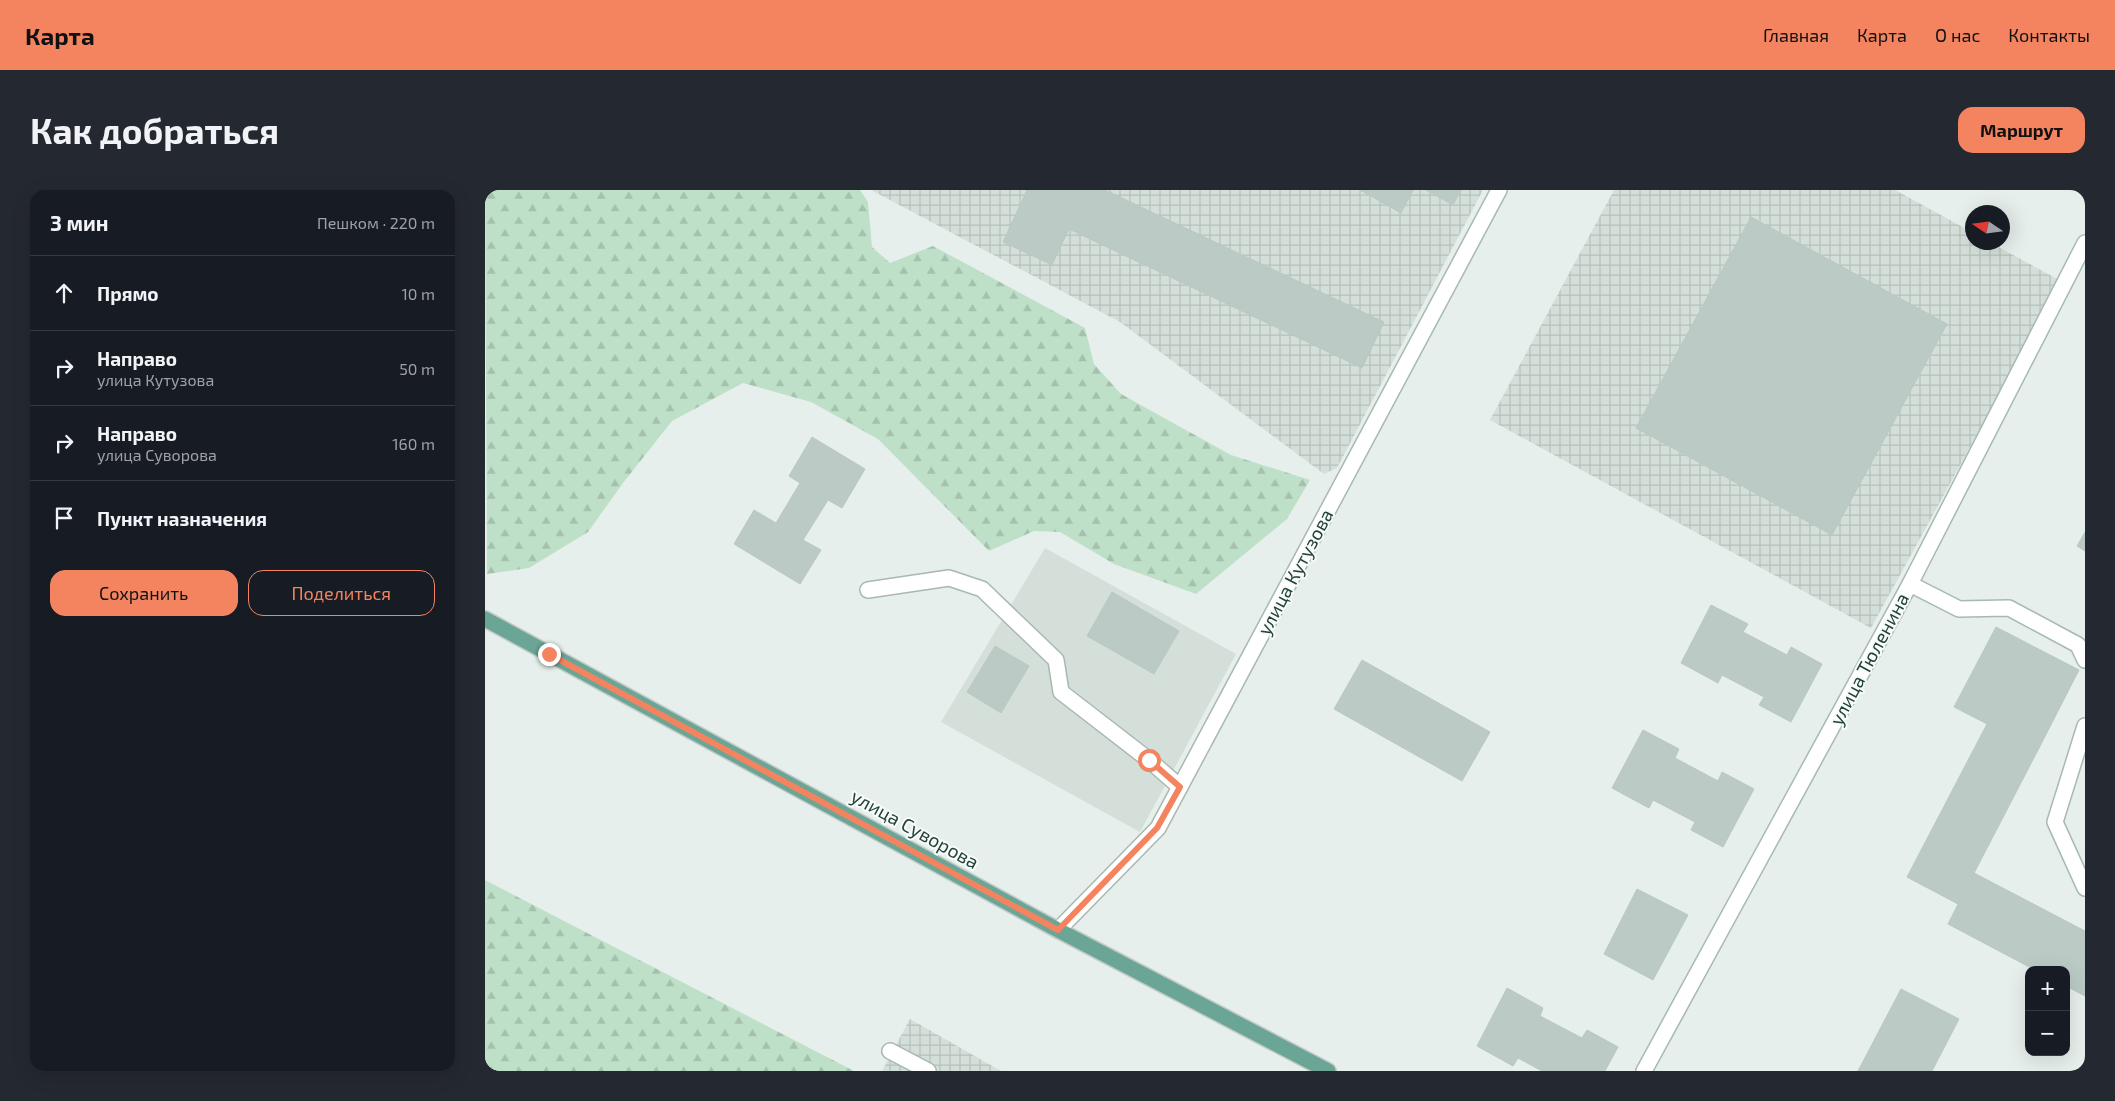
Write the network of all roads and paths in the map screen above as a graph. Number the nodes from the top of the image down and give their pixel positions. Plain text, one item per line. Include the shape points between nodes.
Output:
1 (1499, 190) edge
2 (2085, 243) edge
3 (1910, 584) junction
4 (868, 590) dead end
5 (485, 619) edge
6 (2085, 660) edge
7 (2085, 726) edge
8 (1180, 787) junction
9 (2085, 888) edge
10 (1058, 930) junction
11 (891, 1051) dead end
12 (928, 1071) edge
13 (1328, 1071) edge
14 (1644, 1071) edge

1 - 8 street, улица Кутузова
2 - 3 street, улица Тюленина
3 - 6 street via 1959,609 2009,608 2078,645
3 - 14 street, улица Тюленина
4 - 8 street via 949,578 982,589 1057,660 1061,692
5 - 10 main road, улица Суворова
7 - 9 street via 2055,822
8 - 10 street, улица Кутузова via 1157,828
10 - 13 main road, улица Суворова
11 - 12 street

